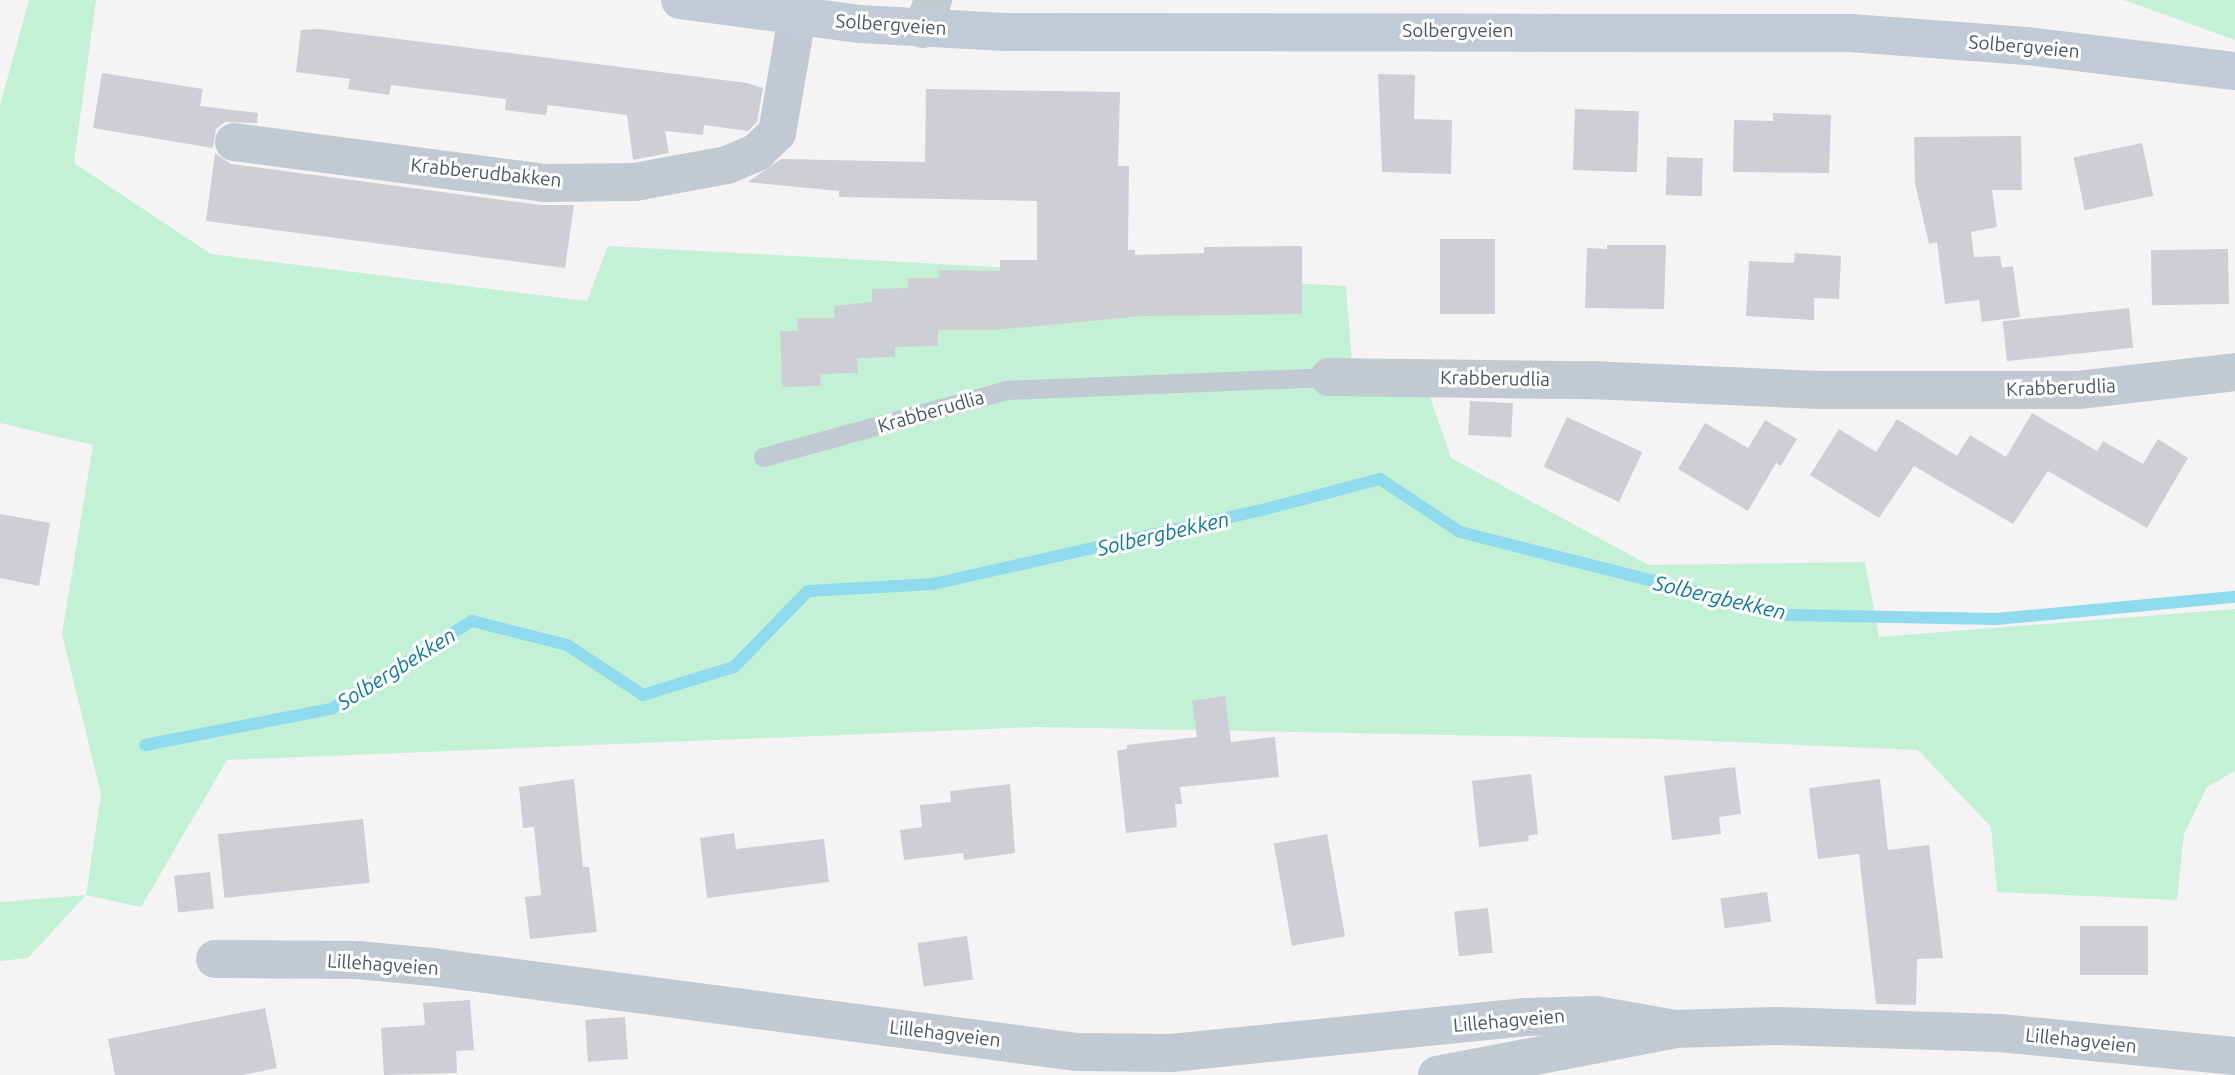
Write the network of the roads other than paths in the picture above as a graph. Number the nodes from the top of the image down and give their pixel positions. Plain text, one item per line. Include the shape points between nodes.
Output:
1 (680, 0) edge
2 (928, 15) edge
3 (797, 17) junction
4 (2235, 71) edge
5 (234, 142) dead end
6 (2235, 372) edge
7 (1329, 377) joint
8 (763, 457) dead end
9 (215, 958) dead end
10 (1675, 1029) junction
11 (2235, 1056) edge
12 (1437, 1075) edge

1 - 3 street, Solbergveien
2 - 3 street, Solbergveien
2 - 4 street, Solbergveien via 1850,33 2027,46
3 - 5 street, Krabberudbakken via 778,133 757,152 727,165 635,182 544,183
6 - 7 street, Krabberudlia via 2078,390 1820,390 1590,380
7 - 8 lane, Krabberudlia via 1006,390
9 - 10 street, Lillehagveien via 358,960 432,967 1077,1052 1171,1053 1523,1017 1596,1015
10 - 11 street, Lillehagveien via 1775,1026 2000,1033
10 - 12 street, Lillehagveien

